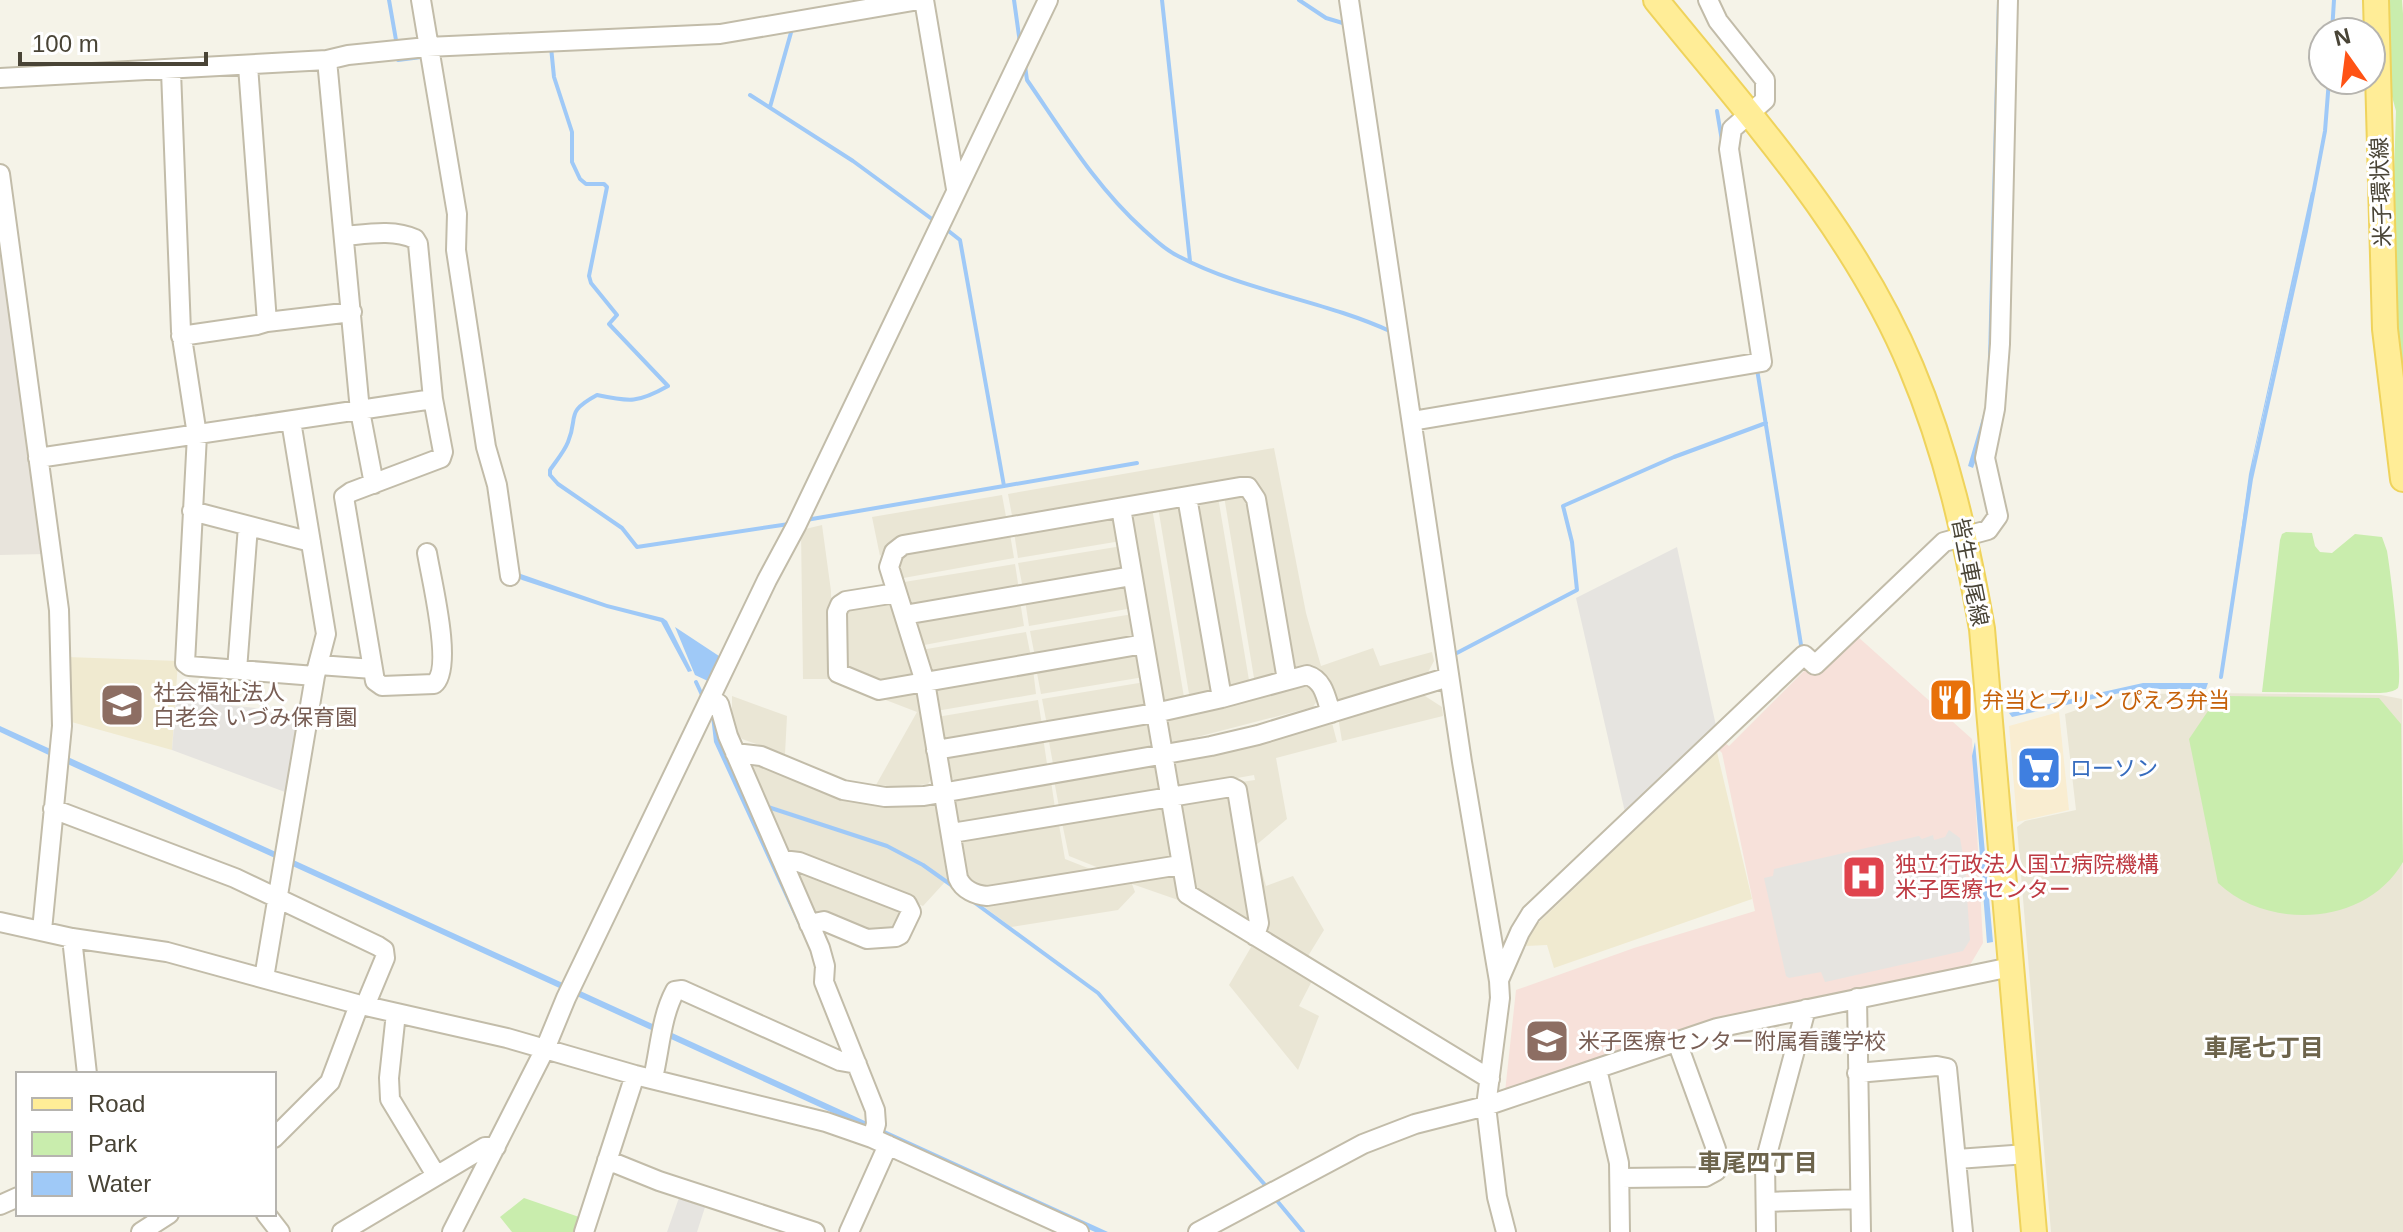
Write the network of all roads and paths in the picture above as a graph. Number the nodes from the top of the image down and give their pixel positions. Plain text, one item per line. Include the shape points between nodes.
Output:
1 (421, 0) edge
2 (921, 0) edge
3 (1048, 0) edge
4 (1349, 0) edge
5 (1656, 0) edge
6 (1708, 0) edge
7 (2008, 0) edge
8 (2376, 0) edge
9 (426, 50) junction
10 (327, 60) junction
11 (248, 66) junction
12 (171, 71) junction
13 (0, 78) edge
14 (1748, 114) junction
15 (0, 174) edge
16 (956, 189) junction
17 (344, 236) junction
18 (352, 312) junction
19 (267, 322) junction
20 (181, 336) junction
21 (433, 399) junction
22 (360, 411) junction
23 (291, 421) junction
24 (1412, 421) junction
25 (197, 435) junction
26 (38, 458) junction
27 (2403, 479) edge
28 (374, 484) junction
29 (1187, 497) junction
30 (1121, 508) junction
31 (192, 511) junction
32 (248, 526) junction
33 (1966, 537) junction
34 (311, 542) junction
35 (427, 553) dead end
36 (510, 576) dead end
37 (1132, 576) junction
38 (896, 593) junction
39 (904, 615) junction
40 (1144, 644) junction
41 (373, 669) junction
42 (237, 670) junction
43 (317, 670) junction
44 (1449, 677) junction
45 (1287, 680) junction
46 (925, 682) junction
47 (1222, 698) junction
48 (711, 699) junction
49 (1155, 713) junction
50 (1331, 713) junction
51 (936, 750) junction
52 (735, 753) junction
53 (1162, 755) junction
54 (945, 793) junction
55 (1169, 796) junction
56 (53, 809) junction
57 (952, 833) junction
58 (782, 860) junction
59 (1180, 865) junction
60 (278, 898) junction
61 (0, 922) edge
62 (809, 924) junction
63 (42, 930) junction
64 (1255, 936) junction
65 (72, 938) junction
66 (2011, 967) junction
67 (264, 978) junction
68 (1499, 981) junction
69 (1857, 998) junction
70 (362, 1005) junction
71 (1806, 1009) junction
72 (396, 1013) junction
73 (1677, 1042) junction
74 (545, 1049) junction
75 (857, 1064) junction
76 (1597, 1069) junction
77 (87, 1072) edge
78 (1857, 1073) junction
79 (644, 1077) junction
80 (1490, 1079) junction
81 (1495, 1104) junction
82 (276, 1136) edge
83 (878, 1136) junction
84 (496, 1147) junction
85 (2027, 1154) junction
86 (1957, 1159) junction
87 (607, 1160) junction
88 (436, 1175) junction
89 (1621, 1178) junction
90 (1860, 1199) junction
91 (1766, 1202) junction
92 (166, 1216) edge
93 (268, 1216) edge
94 (141, 1232) edge
95 (280, 1232) edge
96 (342, 1232) edge
97 (452, 1232) edge
98 (584, 1232) edge
99 (815, 1232) edge
100 (849, 1232) edge
101 (1079, 1232) edge
102 (1198, 1232) edge
103 (1506, 1232) edge
104 (1620, 1232) edge
105 (1766, 1232) edge
106 (1861, 1232) edge
107 (1963, 1232) edge
108 (2034, 1232) edge

1 - 9 street
2 - 9 street via 720,34
2 - 16 street
3 - 16 street
4 - 24 street
5 - 14 main road, 皆生車尾線
6 - 14 street via 1718,21 1765,80 1765,100
7 - 33 street via 2000,344 1985,458 1998,516 1988,530
8 - 27 main road, 米子環状線 via 2385,329
9 - 10 street
9 - 36 street
10 - 11 street
10 - 17 street
11 - 12 street
11 - 19 street
12 - 13 street
12 - 20 street
14 - 24 street via 1732,129 1729,149 1762,362
14 - 33 main road, 皆生車尾線 via 1829,219 1870,285 1911,365
15 - 26 street
16 - 48 street
17 - 18 street
17 - 21 street via 408,235 418,244
18 - 19 street
18 - 22 street
19 - 20 street
20 - 25 street
21 - 22 street
21 - 28 street via 441,458
22 - 23 street
22 - 28 street
23 - 25 street
23 - 34 street
24 - 44 street
25 - 26 street
25 - 31 street
26 - 56 street via 59,610 62,726
28 - 41 street via 344,497
29 - 30 street
29 - 45 street via 1240,487 1253,492
29 - 47 street
30 - 37 street
30 - 38 street via 903,545 889,567
31 - 32 street
31 - 42 street via 185,663
32 - 34 street
32 - 42 street
33 - 66 main road, 皆生車尾線 via 1982,629
33 - 68 street via 1944,542 1815,665 1804,655 1541,904 1520,932
34 - 43 street via 326,634
35 - 41 street via 442,648 438,681 386,687 376,683
37 - 39 street
37 - 40 street
38 - 39 street
38 - 46 street via 840,605 838,673 879,690
39 - 46 street
40 - 46 street
40 - 49 street
41 - 43 street
42 - 43 street
43 - 60 street
44 - 50 street
44 - 68 street
45 - 47 street
45 - 50 street via 1313,677
46 - 51 street
47 - 49 street
48 - 52 street via 719,704
48 - 74 street
49 - 51 street
49 - 53 street
50 - 53 street
51 - 54 street
52 - 54 street via 761,756 867,795
52 - 58 street
53 - 54 street
53 - 55 street
54 - 57 street
55 - 57 street
55 - 59 street
55 - 64 street via 1237,790 1259,923
56 - 60 street
56 - 63 street
57 - 59 street via 958,878 963,887 980,895
58 - 62 street
58 - 62 street via 907,904 911,912 896,937 867,939 824,921
59 - 64 street via 1187,894
60 - 67 street
60 - 70 street via 384,950
61 - 63 street
62 - 75 street
63 - 65 street
64 - 80 street
65 - 67 street via 167,952
65 - 77 street
66 - 69 street
66 - 85 main road, 皆生車尾線
67 - 70 street
68 - 80 street
69 - 71 street
69 - 78 street
70 - 72 street
70 - 82 street via 330,1082
71 - 73 street
71 - 91 street via 1765,1162
72 - 74 street
72 - 88 street via 390,1099
73 - 76 street
73 - 89 street via 1716,1149 1716,1171 1705,1177
74 - 79 street
74 - 84 street
75 - 79 street via 686,990 675,991 666,1008 663,1031
75 - 83 street via 875,1110
76 - 81 street
76 - 89 street
78 - 86 street via 1947,1068
78 - 90 street
79 - 83 street
79 - 87 street
80 - 81 street
81 - 102 street via 1386,1134
81 - 103 street via 1497,1197
83 - 100 street
83 - 101 street
84 - 88 street via 485,1147
84 - 97 street
85 - 86 street
85 - 108 main road, 皆生車尾線
86 - 107 street
87 - 98 street
87 - 99 street
88 - 96 street
89 - 104 street
90 - 91 street
90 - 106 street
91 - 105 street
92 - 94 street
93 - 95 street

